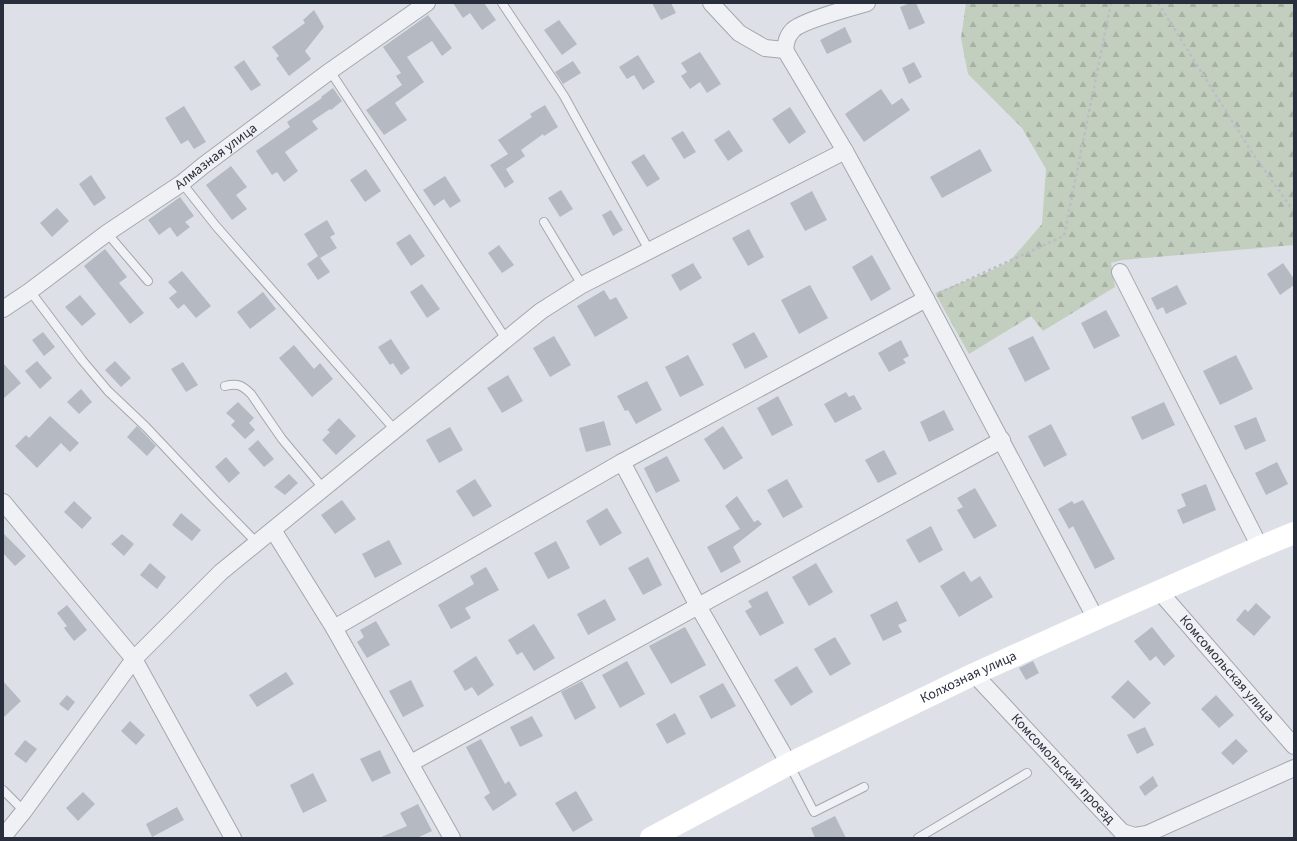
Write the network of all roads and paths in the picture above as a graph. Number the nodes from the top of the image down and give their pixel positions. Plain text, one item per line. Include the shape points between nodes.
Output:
1 (427, 3) edge
2 (502, 3) edge
3 (711, 3) edge
4 (867, 3) edge
5 (1110, 3) edge
6 (1158, 3) edge
7 (785, 50) junction
8 (330, 71) junction
9 (845, 151) junction
10 (182, 183) junction
11 (1294, 212) edge
12 (544, 222) dead end
13 (107, 233) junction
14 (649, 250) junction
15 (1120, 272) dead end
16 (148, 281) dead end
17 (582, 284) junction
18 (30, 291) junction
19 (926, 299) junction
20 (3, 309) edge
21 (506, 340) junction
22 (225, 386) dead end
23 (395, 430) junction
24 (1002, 440) junction
25 (622, 462) junction
26 (324, 488) junction
27 (3, 502) edge
28 (273, 530) junction
29 (1294, 533) edge
30 (257, 543) junction
31 (1260, 547) junction
32 (1159, 591) junction
33 (698, 606) junction
34 (1096, 618) junction
35 (334, 628) junction
36 (134, 659) junction
37 (974, 674) junction
38 (1294, 746) edge
39 (411, 763) junction
40 (789, 764) junction
41 (1294, 768) edge
42 (1027, 773) dead end
43 (864, 787) dead end
44 (3, 790) edge
45 (24, 811) junction
46 (3, 837) edge
47 (1135, 837) edge
48 (233, 838) edge
49 (452, 838) edge
50 (651, 838) edge
51 (918, 838) edge

1 - 8 street, Алмазная улица
2 - 14 lane via 564,96
3 - 7 street via 739,32 765,48
4 - 7 street via 794,28 787,37
5 - 19 path via 1064,236
6 - 11 path via 1251,151
7 - 9 street
8 - 10 street, Алмазная улица
8 - 21 lane
9 - 14 street
9 - 19 street
10 - 13 street, Алмазная улица
10 - 23 lane via 216,226
12 - 17 lane
13 - 16 lane
13 - 18 street, Алмазная улица
14 - 17 street
15 - 31 street
17 - 21 street via 540,311
18 - 20 street, Алмазная улица
18 - 30 lane via 108,391
19 - 24 street
19 - 25 street
21 - 23 street
22 - 26 lane via 235,384 251,394 282,439
23 - 26 street
24 - 33 street
24 - 34 street
25 - 33 street
25 - 35 street
26 - 28 street
27 - 36 street
28 - 30 street
28 - 35 street
29 - 31 main road, Колхозная улица
30 - 36 street via 221,572
31 - 32 main road, Колхозная улица
32 - 34 main road, Колхозная улица
32 - 38 street, Комсомольская улица
33 - 39 street
33 - 40 street
34 - 37 main road, Колхозная улица
35 - 39 street
36 - 45 street
36 - 48 street
37 - 40 main road, Колхозная улица
37 - 47 street, Комсомольский проезд via 1122,832
39 - 49 street
40 - 43 lane via 814,812
40 - 50 main road, Колхозная улица
41 - 47 street, Комсомольский проезд via 1147,834
42 - 51 lane
44 - 45 lane
45 - 46 street

